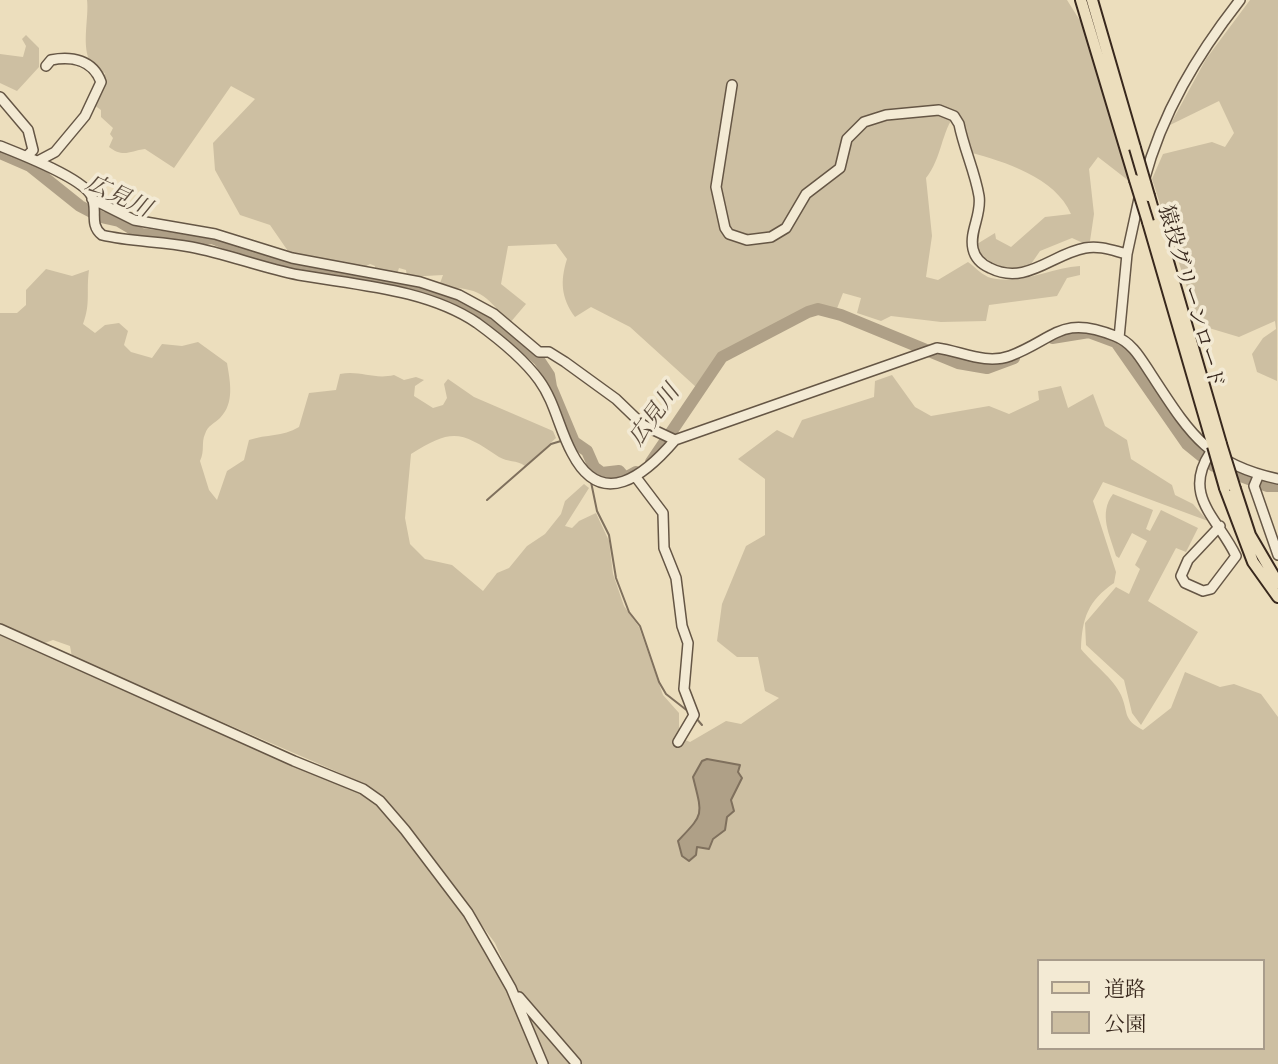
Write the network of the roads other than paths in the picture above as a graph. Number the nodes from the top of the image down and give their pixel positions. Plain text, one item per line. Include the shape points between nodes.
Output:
1 (1081, 0) edge
2 (1092, 0) edge
3 (1240, 0) edge
4 (46, 66) dead end
5 (732, 85) dead end
6 (0, 97) edge
7 (0, 146) edge
8 (27, 155) junction
9 (38, 161) junction
10 (93, 201) junction
11 (1127, 254) junction
12 (1119, 338) junction
13 (538, 353) junction
14 (527, 363) junction
15 (670, 438) junction
16 (1213, 450) junction
17 (1259, 474) junction
18 (635, 476) junction
19 (1278, 479) edge
20 (1230, 488) junction
21 (1220, 526) junction
22 (1274, 531) edge
23 (1278, 555) edge
24 (1278, 583) edge
25 (1278, 597) edge
26 (0, 629) edge
27 (678, 742) dead end
28 (511, 988) junction
29 (576, 1063) edge
30 (543, 1064) edge

1 - 16 main road, 猿投グリーンロード, bridge
2 - 16 main road, 猿投グリーンロード, bridge via 1149,196
3 - 11 street via 1186,78 1160,128
4 - 9 street via 51,60 78,59 101,82 85,116 55,152
5 - 11 street via 716,187 724,228 737,238 760,240 786,228 806,194 840,168 847,139 864,122 939,110 954,116 959,124 979,197 974,252 986,266 1015,274 1085,248
6 - 8 street via 28,131 33,150
7 - 8 street
8 - 9 street
9 - 10 street via 83,187
10 - 13 street via 152,224 215,234 322,266 436,287 476,303
10 - 14 street via 96,230 106,236 190,247 425,301 477,323
11 - 12 street
12 - 15 street via 1076,327 1055,332 1010,356 991,359 968,358 937,348
12 - 16 street via 1133,346 1183,422
13 - 14 street
13 - 15 street via 549,352 565,362 643,425
14 - 18 street via 540,380 573,455 586,471 611,485
15 - 18 street via 659,458
16 - 17 street
16 - 20 main road, 猿投グリーンロード, bridge
16 - 21 street via 1201,468 1197,487
17 - 19 street
17 - 22 street via 1254,484
18 - 27 street via 663,513 664,548 676,578 688,643 684,688 693,716
20 - 24 main road, 猿投グリーンロード via 1250,536
20 - 25 main road, 猿投グリーンロード via 1242,541
21 - 21 street via 1236,556 1211,589 1203,591 1185,583 1181,576 1188,560
22 - 23 street
26 - 28 street via 363,789 380,801 439,874
28 - 29 street
28 - 30 street

